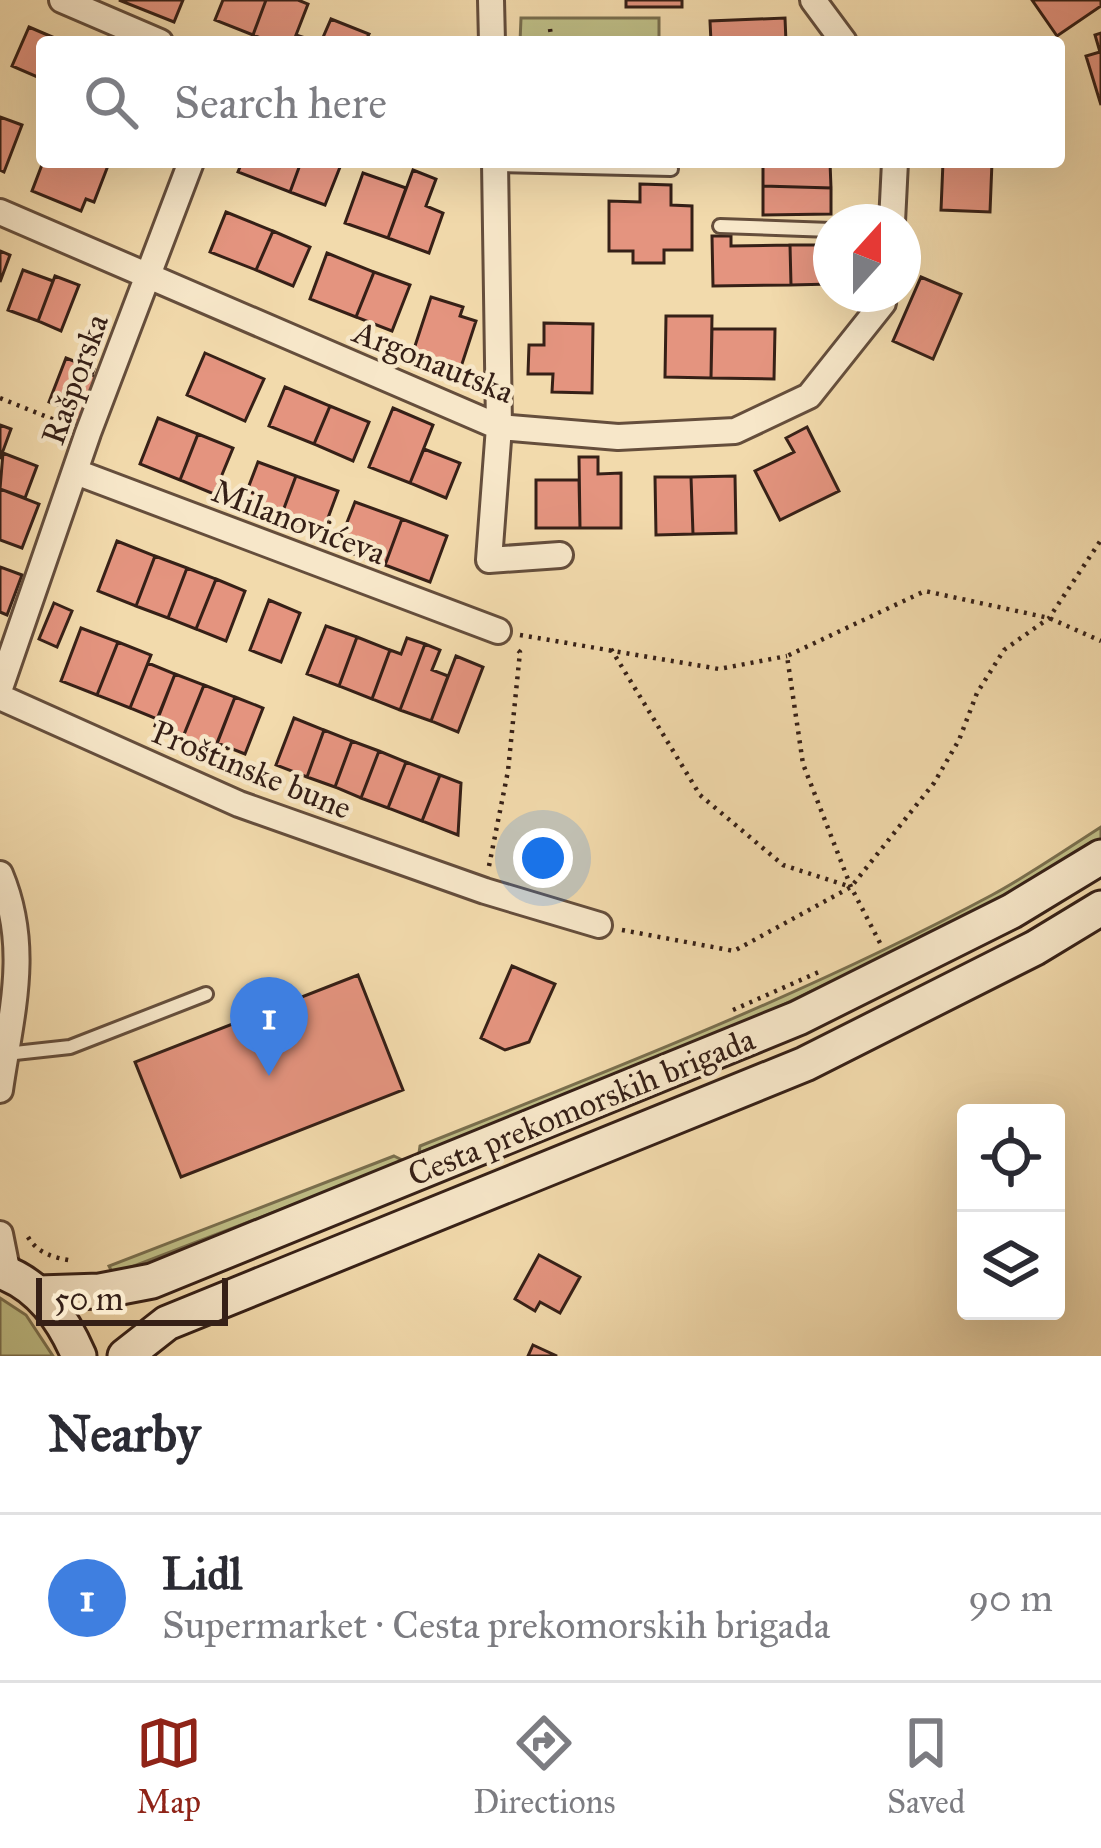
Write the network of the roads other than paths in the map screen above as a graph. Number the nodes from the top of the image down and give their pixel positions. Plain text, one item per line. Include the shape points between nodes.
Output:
1 (62, 0) edge
2 (491, 0) edge
3 (813, 0) edge
4 (146, 36) edge
5 (492, 36) edge
6 (840, 36) edge
7 (189, 168) edge
8 (495, 168) edge
9 (636, 168) edge
10 (896, 168) edge
11 (671, 169) dead end
12 (893, 204) edge
13 (0, 212) edge
14 (720, 226) dead end
15 (813, 229) edge
16 (146, 277) junction
17 (876, 312) edge
18 (499, 428) junction
19 (76, 472) junction
20 (560, 555) dead end
21 (499, 631) road end
22 (0, 693) edge
23 (1101, 856) edge
24 (0, 874) edge
25 (1101, 908) edge
26 (599, 926) road end
27 (206, 994) dead end
28 (5, 1054) junction
29 (0, 1090) edge
30 (13, 1233) edge
31 (4, 1272) edge
32 (39, 1293) junction
33 (79, 1356) edge
34 (125, 1356) edge

1 - 4 street
2 - 5 street
3 - 6 street
7 - 16 street, Rašporska
8 - 18 street
9 - 11 lane
10 - 12 street
13 - 16 street, Argonautska
14 - 15 lane
16 - 18 street, Argonautska
16 - 19 street, Rašporska
17 - 18 street, Argonautska via 809,396 735,431 618,437
18 - 20 street via 488,560
19 - 21 street, Milanovićeva
19 - 22 street, Rašporska
22 - 26 street, Proštinske bune via 239,804
23 - 32 main road, Cesta prekomorskih brigada via 1012,910 777,1026 152,1281
24 - 28 street via 14,906 20,960
25 - 34 main road, Cesta prekomorskih brigada via 806,1064 167,1323
27 - 28 lane via 70,1047
28 - 29 street
30 - 31 street
31 - 32 main road
32 - 33 main road via 66,1324

